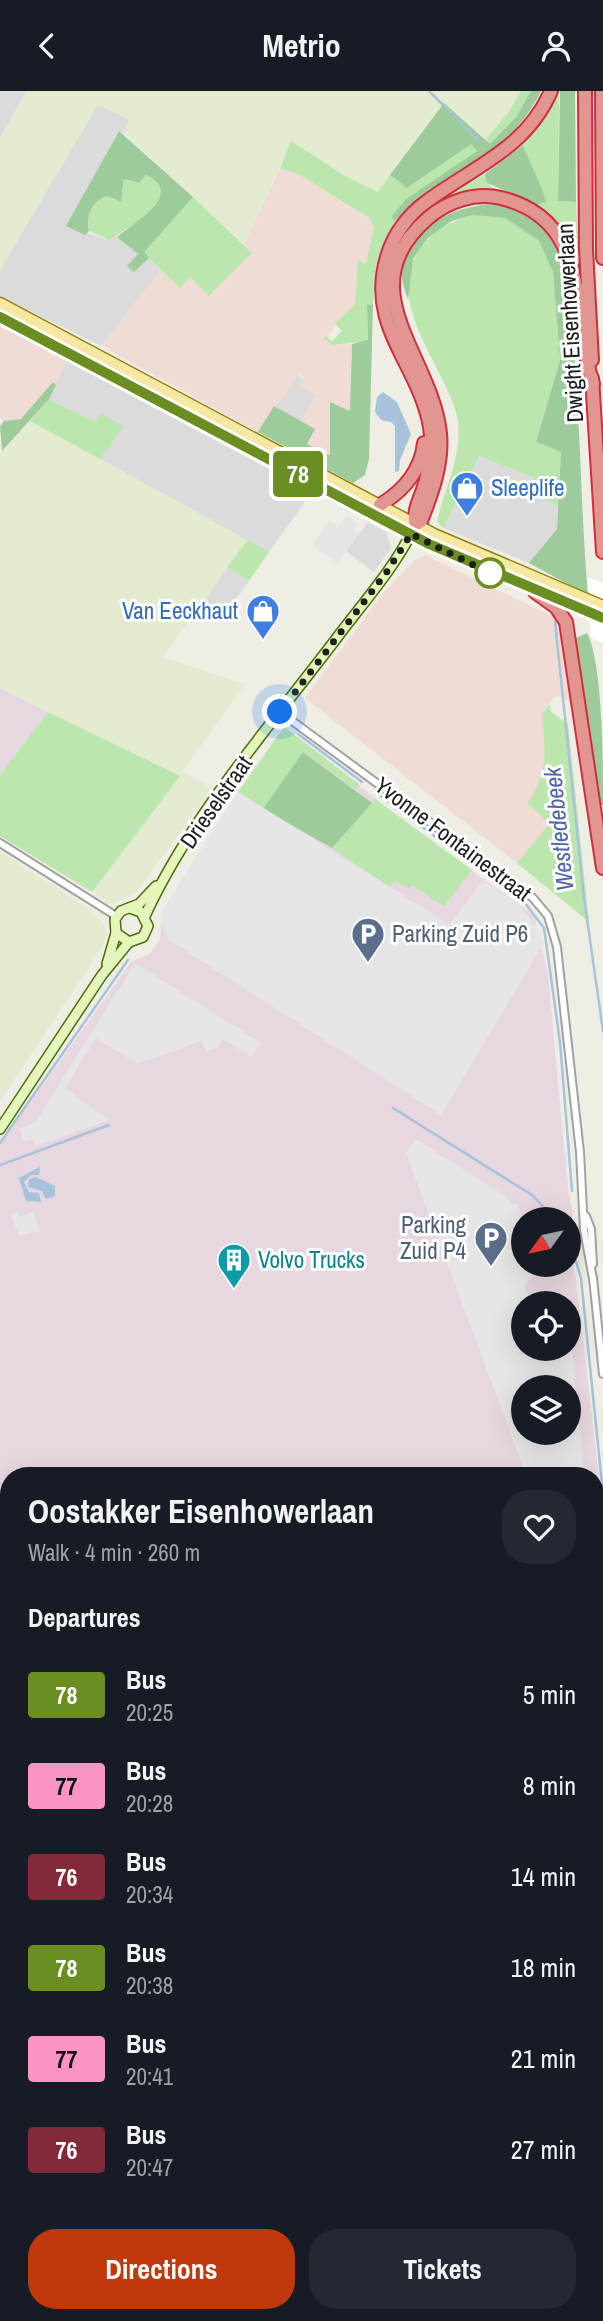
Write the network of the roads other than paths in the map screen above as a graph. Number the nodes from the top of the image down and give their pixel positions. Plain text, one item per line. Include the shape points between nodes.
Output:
1 (551, 91) edge
2 (585, 91) edge
3 (601, 91) edge
4 (603, 258) edge
5 (0, 303) edge
6 (0, 317) edge
7 (93, 360) junction
8 (593, 384) junction
9 (426, 411) junction
10 (248, 442) junction
11 (380, 505) junction
12 (413, 529) junction
13 (603, 552) edge
14 (535, 592) junction
15 (603, 606) edge
16 (603, 618) edge
17 (280, 712) junction
18 (0, 843) edge
19 (603, 868) edge
20 (164, 876) junction
21 (130, 908) junction
22 (116, 916) junction
23 (145, 916) junction
24 (116, 933) junction
25 (129, 942) junction
26 (102, 975) junction
27 (0, 1129) edge
28 (603, 1374) edge

1 - 9 highway via 518,139 425,203 398,231 390,247 381,279 385,320
2 - 8 highway, Dwight Eisenhowerlaan
3 - 4 highway, Dwight Eisenhowerlaan
5 - 7 main road
6 - 7 main road
7 - 10 main road
8 - 12 highway via 583,354 571,260 547,220 498,198 453,202 434,212 404,245 392,294 404,336 436,408 440,435 436,480 421,521
8 - 13 highway, Dwight Eisenhowerlaan
9 - 11 highway via 418,466 407,483
9 - 12 highway via 432,449
10 - 11 main road
10 - 12 main road
11 - 12 main road
12 - 14 main road
12 - 15 main road
12 - 17 street, Drieselstraat via 386,573
14 - 16 main road
14 - 19 highway via 556,607 566,622
17 - 20 street, Drieselstraat
17 - 28 street, Yvonne Fontainestraat via 533,898 548,916 557,947
18 - 22 street
20 - 21 street, Drieselstraat
20 - 23 street, Drieselstraat
21 - 22 street, Drieselstraat
21 - 23 street
22 - 24 street, Drieselstraat
23 - 25 street, Drieselstraat via 145,934
24 - 25 street
24 - 26 street, Drieselstraat
25 - 26 street, Drieselstraat
26 - 27 street, Drieselstraat

